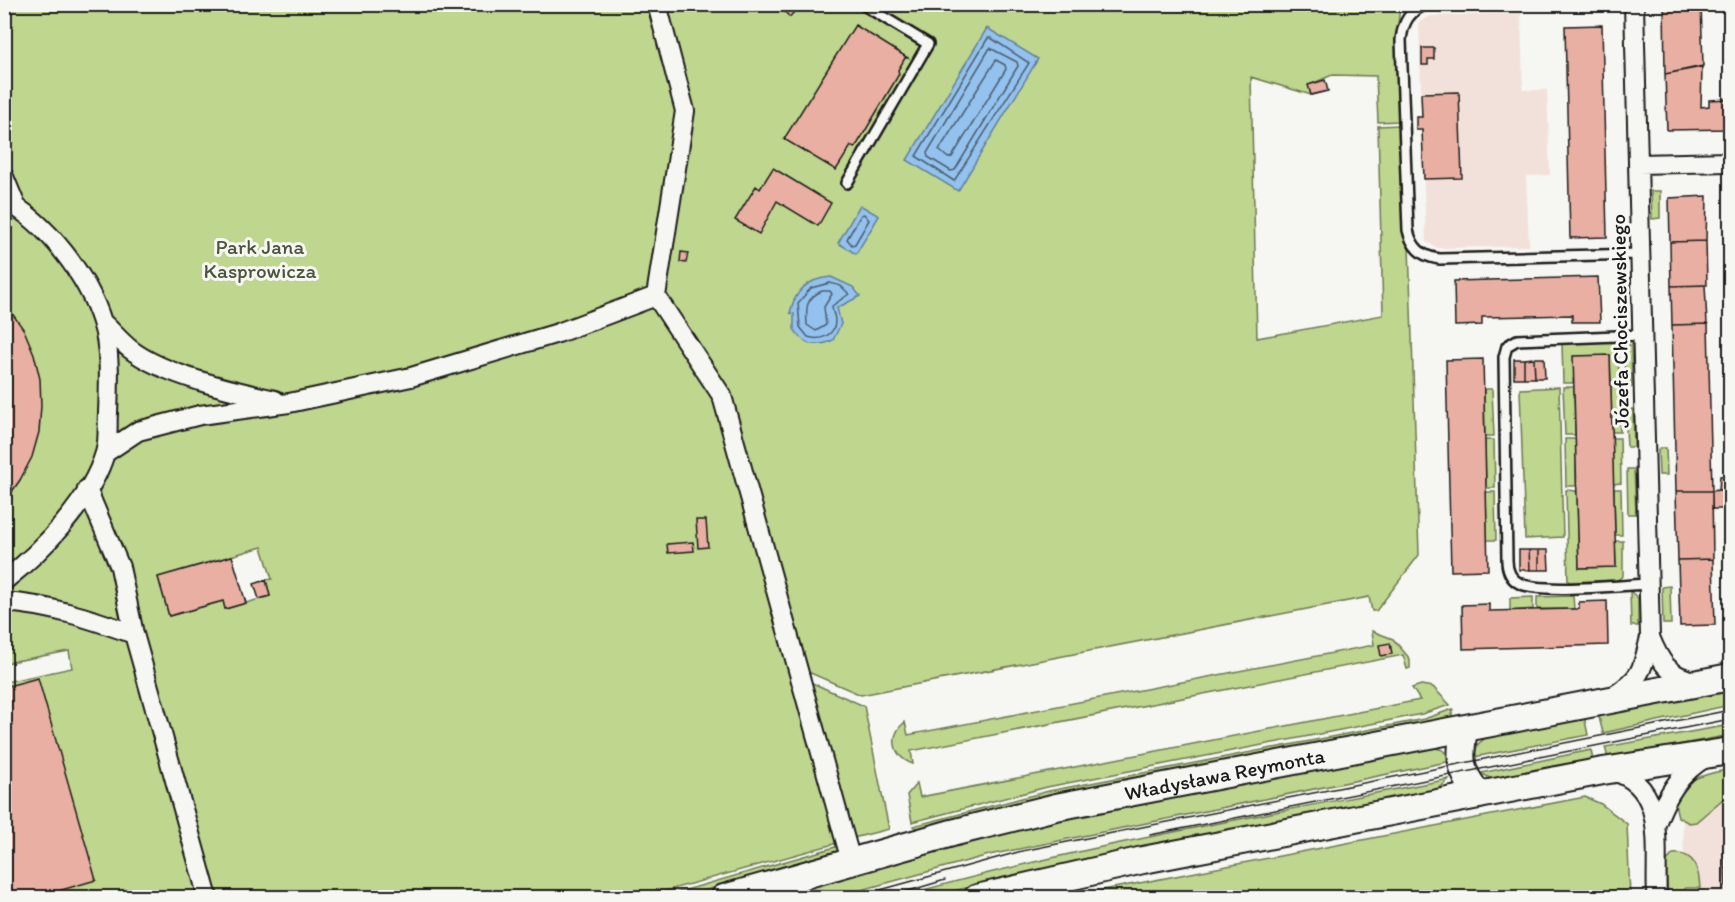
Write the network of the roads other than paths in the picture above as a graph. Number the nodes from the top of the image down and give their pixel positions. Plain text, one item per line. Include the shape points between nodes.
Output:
1 (657, 4) edge
2 (862, 4) edge
3 (1427, 4) edge
4 (1634, 4) edge
5 (1731, 162) edge
6 (1638, 164) junction
7 (4, 177) edge
8 (847, 183) dead end
9 (10, 203) edge
10 (1640, 254) junction
11 (656, 296) junction
12 (103, 323) junction
13 (1642, 335) junction
14 (289, 403) junction
15 (105, 453) junction
16 (87, 489) junction
17 (4, 581) edge
18 (1649, 584) junction
19 (4, 602) edge
20 (134, 634) junction
21 (1650, 637) junction
22 (1731, 677) edge
23 (1701, 682) junction
24 (1610, 699) junction
25 (1464, 729) junction
26 (1721, 753) edge
27 (1610, 770) junction
28 (1479, 795) junction
29 (1656, 826) junction
30 (851, 861) junction
31 (208, 897) edge
32 (728, 897) edge
33 (977, 897) edge
34 (1656, 897) edge

1 - 11 street via 685,111
2 - 8 lane via 928,44
3 - 10 lane via 1407,19 1401,40 1408,230 1415,248 1440,259
4 - 6 street, Józefa Chociszewskiego
5 - 6 street
6 - 10 street, Józefa Chociszewskiego
7 - 9 street
9 - 12 street via 60,247 83,281
10 - 13 street, Józefa Chociszewskiego
11 - 14 street via 558,333 422,374
11 - 30 street via 722,396
12 - 14 street via 132,350 165,367 227,389
12 - 15 street via 110,379
13 - 18 street, Józefa Chociszewskiego
13 - 18 lane via 1517,340 1507,346 1506,549 1510,574 1520,584 1533,588
14 - 15 street via 200,415 138,431
15 - 16 street
16 - 17 street via 58,531
16 - 20 street via 120,567
18 - 21 street, Józefa Chociszewskiego
19 - 20 street via 84,616
20 - 31 street
21 - 23 street, Józefa Chociszewskiego via 1665,667 1686,680
21 - 24 street, Józefa Chociszewskiego via 1634,683
22 - 23 main road, Władysława Reymonta
23 - 24 main road, Władysława Reymonta
24 - 25 main road, Władysława Reymonta
25 - 28 main road via 1460,755 1464,777
25 - 30 main road, Władysława Reymonta via 1046,809
26 - 27 main road
26 - 29 street via 1689,769 1672,788
27 - 28 main road
27 - 29 street via 1624,774 1643,788
28 - 33 main road via 1143,860
29 - 34 street
30 - 32 main road, Władysława Reymonta

